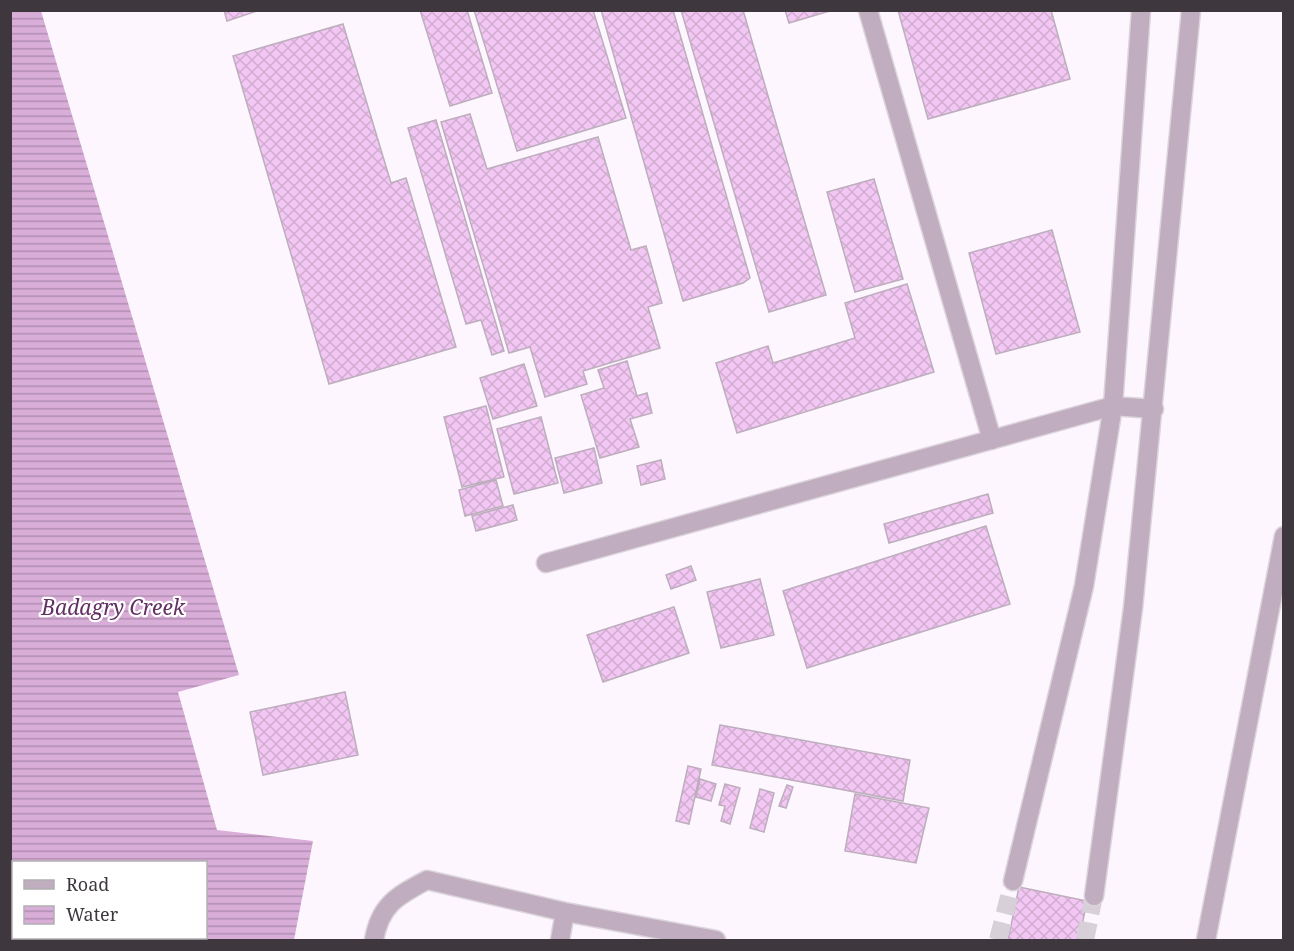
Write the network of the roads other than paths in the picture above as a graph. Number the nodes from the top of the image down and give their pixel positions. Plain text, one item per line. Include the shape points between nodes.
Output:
1 (868, 10) edge
2 (1141, 10) edge
3 (1191, 10) edge
4 (1113, 405) junction
5 (1154, 409) junction
6 (992, 440) junction
7 (1284, 536) edge
8 (546, 563) dead end
9 (1013, 881) tunnel mouth
10 (1094, 896) tunnel mouth
11 (565, 912) junction
12 (374, 940) edge
13 (560, 940) edge
14 (716, 940) edge
15 (1206, 940) edge

1 - 6 street
2 - 4 street
3 - 5 street
4 - 5 street
4 - 6 street
4 - 9 street via 1084,586
5 - 10 street via 1133,608
6 - 8 street
7 - 15 street
11 - 12 street via 427,880 402,894 378,919
11 - 13 street
11 - 14 street

